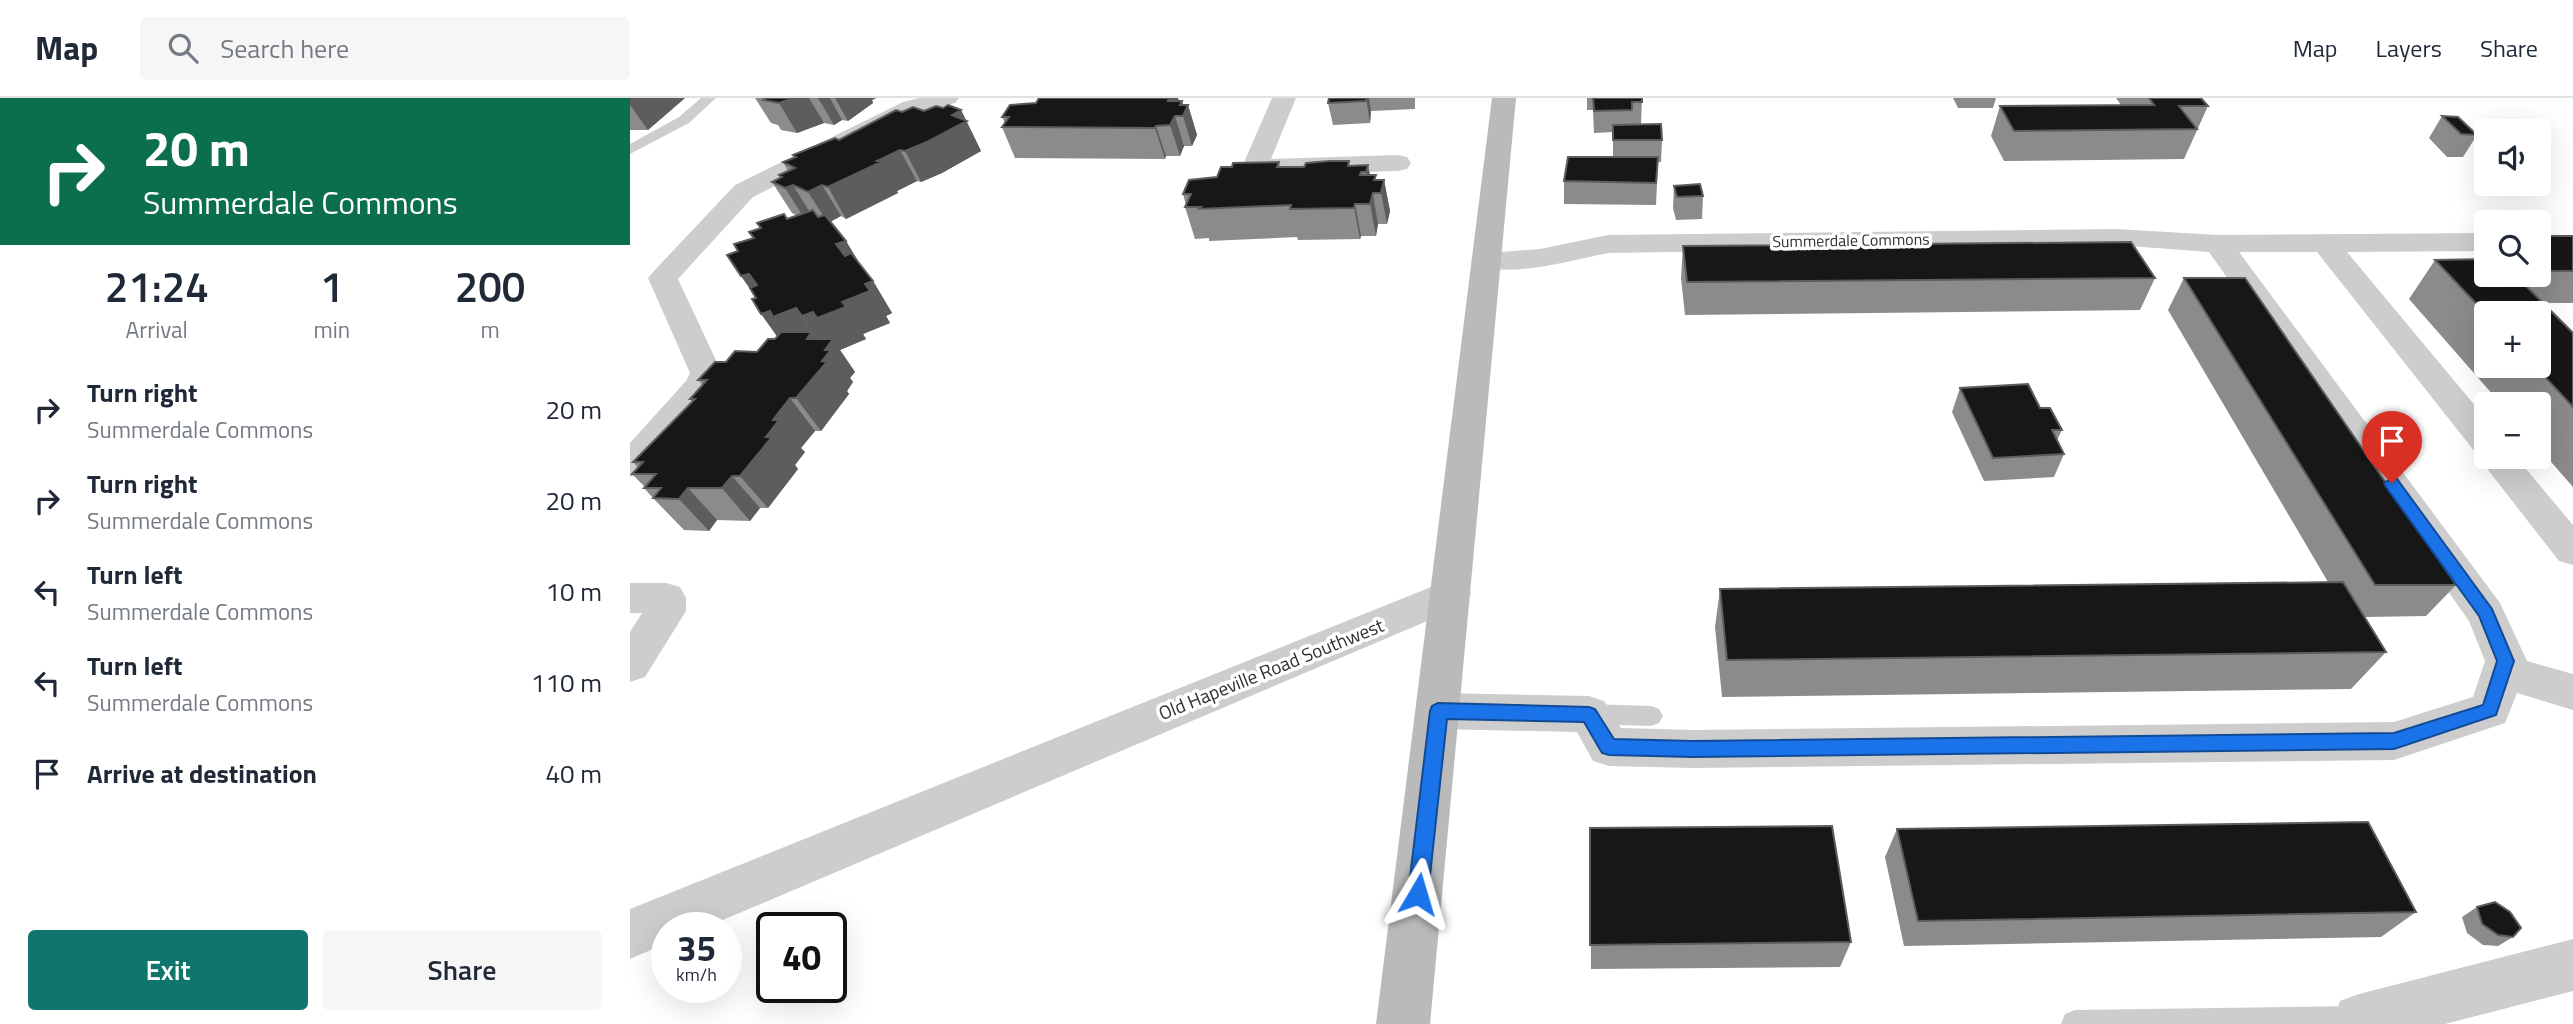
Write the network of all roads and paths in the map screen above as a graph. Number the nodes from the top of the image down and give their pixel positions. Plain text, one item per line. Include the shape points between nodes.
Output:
1 (709, 98) edge
2 (947, 98) edge
3 (1284, 98) edge
4 (1504, 98) edge
5 (630, 150) edge
6 (1398, 163) dead end
7 (2474, 242) edge
8 (2325, 243) junction
9 (2218, 244) junction
10 (1486, 260) junction
11 (2474, 427) edge
12 (630, 465) edge
13 (2507, 469) edge
14 (2573, 551) edge
15 (1451, 594) junction
16 (630, 598) edge
17 (630, 664) edge
18 (2503, 671) junction
19 (2573, 692) edge
20 (1438, 711) junction
21 (1589, 714) junction
22 (1651, 716) dead end
23 (630, 934) edge
24 (2573, 965) edge
25 (2360, 1022) edge
26 (1403, 1024) edge
27 (2075, 1024) edge

1 - 5 lane via 684,120
2 - 12 street via 912,107 744,191 663,278 706,373 700,386
3 - 6 street via 1255,167
4 - 10 street
7 - 8 street, Summerdale Commons
8 - 9 street, Summerdale Commons
8 - 11 street
9 - 10 street, Summerdale Commons via 2102,237 1608,244 1540,258
9 - 18 street via 2486,614 2506,661
10 - 15 street
13 - 14 street
15 - 20 street
15 - 23 street, Old Hapeville Road Southwest
16 - 17 street via 666,598 666,611
18 - 19 street
18 - 21 street via 2490,710 2394,741 1609,747
20 - 21 street
20 - 26 street
21 - 22 lane
24 - 25 street
25 - 27 lane

